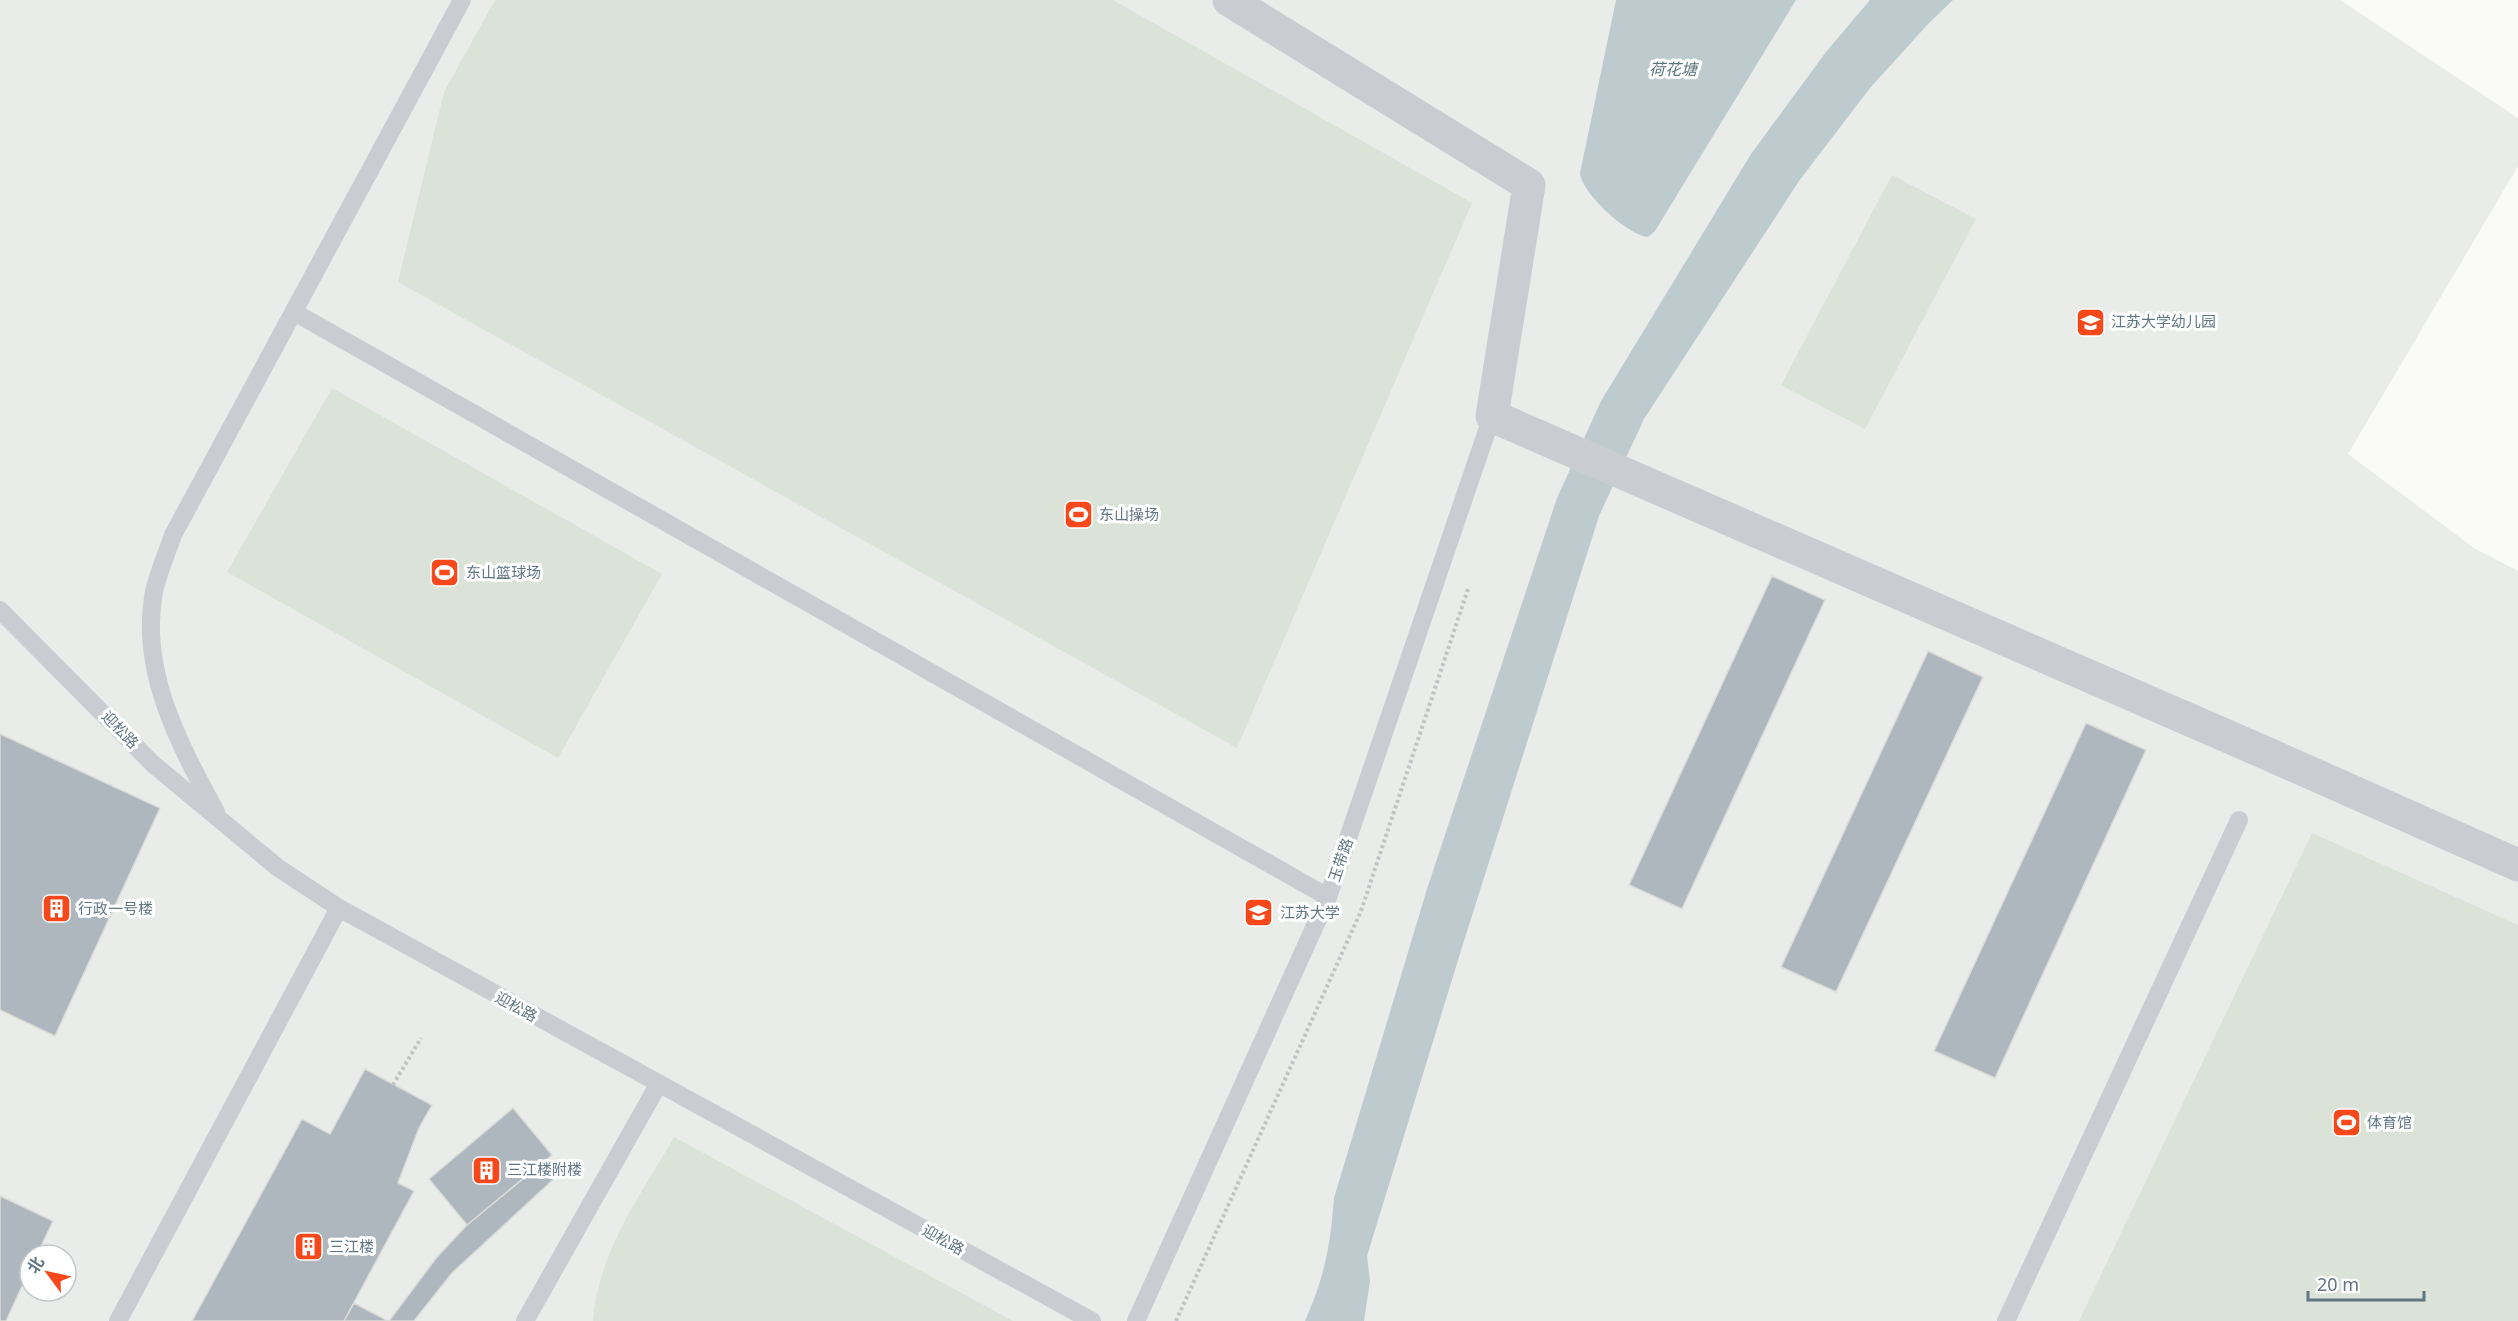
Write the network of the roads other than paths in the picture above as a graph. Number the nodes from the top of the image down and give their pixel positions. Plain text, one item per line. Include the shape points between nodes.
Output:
1 (462, 0) edge
2 (1229, 0) edge
3 (294, 312) junction
4 (1492, 416) junction
5 (0, 610) edge
6 (2239, 820) dead end
7 (221, 822) junction
8 (2518, 865) edge
9 (1328, 897) junction
10 (339, 908) junction
11 (658, 1085) junction
12 (118, 1321) edge
13 (525, 1321) edge
14 (1092, 1321) edge
15 (1136, 1321) edge
16 (2006, 1321) edge

1 - 3 lane
2 - 4 street via 1529,186
3 - 7 lane via 173,535 154,591 150,642 160,690 180,744
3 - 9 lane
4 - 8 street
4 - 9 lane, 玉带路
5 - 7 lane, 迎松路 via 153,764
6 - 16 lane
7 - 10 lane, 迎松路 via 277,867
9 - 15 lane, 玉带路
10 - 11 lane, 迎松路
10 - 12 lane
11 - 13 lane
11 - 14 lane, 迎松路

